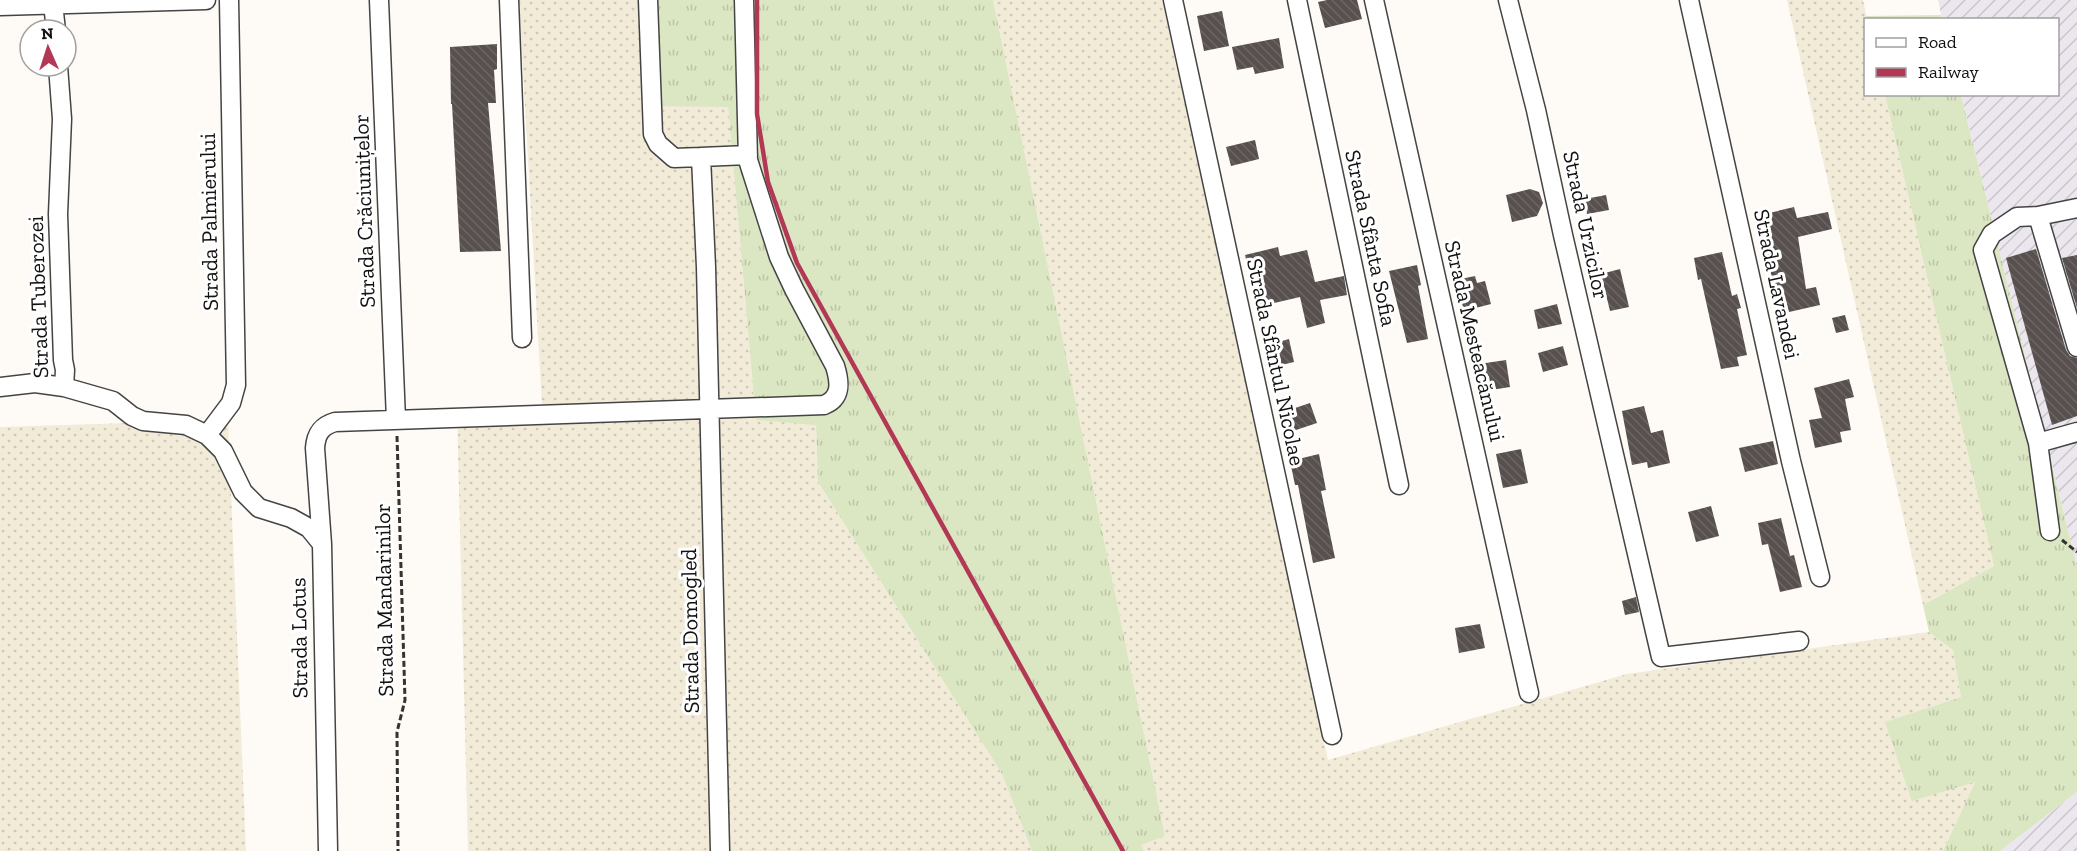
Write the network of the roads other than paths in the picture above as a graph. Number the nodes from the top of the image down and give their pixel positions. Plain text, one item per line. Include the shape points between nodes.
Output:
1 (206, 0) edge
2 (229, 0) edge
3 (379, 0) edge
4 (509, 0) edge
5 (648, 0) edge
6 (744, 0) edge
7 (1173, 0) edge
8 (1297, 0) edge
9 (1374, 0) edge
10 (1508, 0) edge
11 (1689, 0) edge
12 (53, 4) junction
13 (0, 6) edge
14 (55, 18) edge
15 (59, 78) edge
16 (748, 155) junction
17 (701, 157) junction
18 (2077, 208) edge
19 (2038, 216) junction
20 (522, 338) dead end
21 (2077, 347) edge
22 (0, 387) edge
23 (64, 387) junction
24 (709, 409) junction
25 (396, 420) junction
26 (2077, 432) edge
27 (207, 435) junction
28 (2037, 443) junction
29 (1399, 485) dead end
30 (2050, 531) dead end
31 (322, 544) junction
32 (1820, 577) dead end
33 (1799, 641) dead end
34 (1529, 693) dead end
35 (1332, 735) dead end
36 (328, 851) edge
37 (720, 851) edge

1 - 12 street
2 - 27 street, Strada Palmierului via 236,385 231,403
3 - 25 street, Strada Crăciunițelor
4 - 20 street
5 - 17 street via 654,134 658,144 674,158
6 - 16 street
7 - 35 street, Strada Sfântul Nicolae
8 - 29 street, Strada Sfânta Sofia
9 - 34 street, Strada Mesteacănului
10 - 33 street, Strada Urzicilor via 1661,657
11 - 32 street, Strada Lavandei
12 - 13 street
12 - 14 street
15 - 23 street, Strada Tuberozei via 62,119 58,214
16 - 17 street
16 - 24 street via 779,257 835,366 838,394 824,405
17 - 24 street, Strada Domogled
18 - 19 street
19 - 21 street
19 - 28 street via 2017,218 2003,225 1983,250
22 - 23 street via 35,383
23 - 27 street, Strada Tuberozei via 113,401 143,422 186,425
24 - 25 street
24 - 37 street, Strada Domogled
25 - 31 street, Strada Lotus via 335,422 323,427 315,439
26 - 28 street
27 - 31 street, Strada Tuberozei via 223,451 243,492 259,508 309,528
28 - 30 street
31 - 36 street, Strada Lotus

